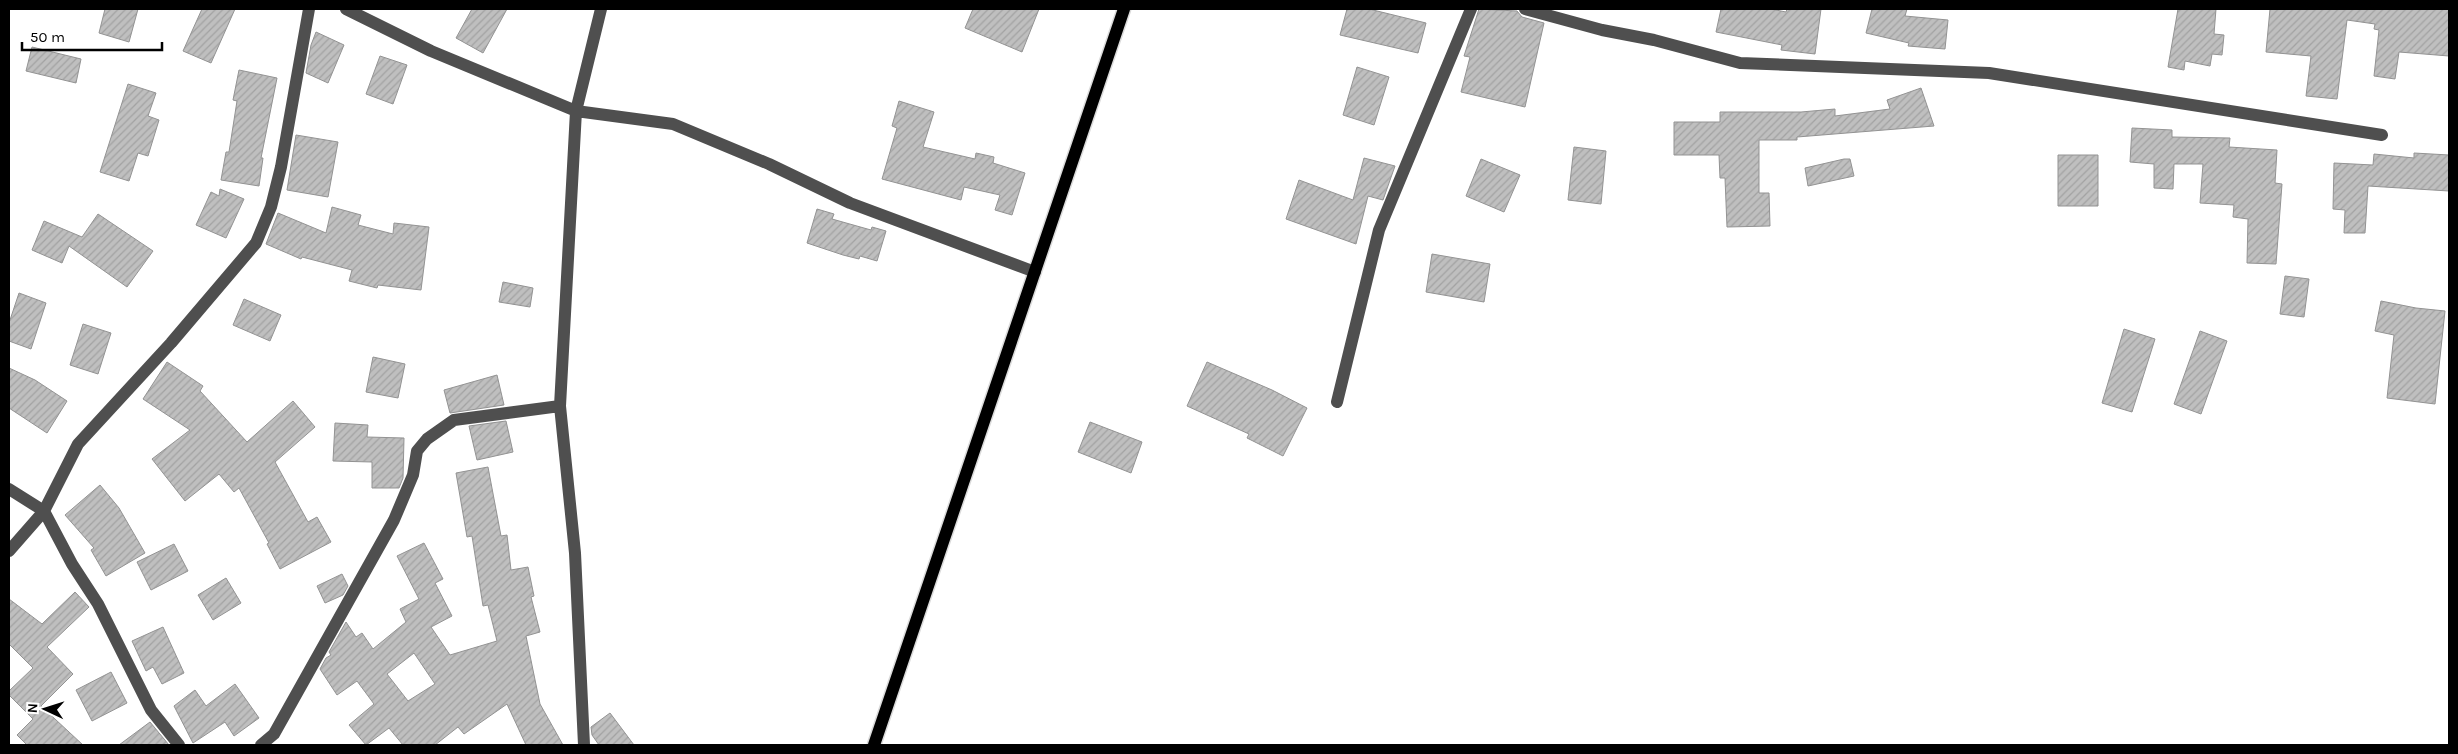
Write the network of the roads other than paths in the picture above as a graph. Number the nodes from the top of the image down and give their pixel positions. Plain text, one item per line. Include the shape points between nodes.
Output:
1 (309, 9) edge
2 (346, 9) edge
3 (601, 9) edge
4 (1124, 9) edge
5 (1471, 9) edge
6 (1525, 9) edge
7 (576, 111) junction
8 (2382, 135) dead end
9 (1035, 272) junction
10 (1336, 402) dead end
11 (560, 406) junction
12 (9, 489) edge
13 (44, 511) junction
14 (9, 551) edge
15 (180, 745) edge
16 (261, 745) edge
17 (584, 745) edge
18 (874, 745) edge

1 - 13 street via 281,167 271,207 256,244 78,444
2 - 7 street via 431,51
3 - 7 street
4 - 9 main road
5 - 10 street via 1379,230
6 - 8 street via 1740,63 1989,73
7 - 9 street via 673,124 769,164 850,203
7 - 11 street
9 - 18 main road
11 - 16 street via 454,420 427,439 417,451 413,475 394,520 274,734
11 - 17 street via 575,553
12 - 13 street
13 - 14 street
13 - 15 street via 98,604 151,710

